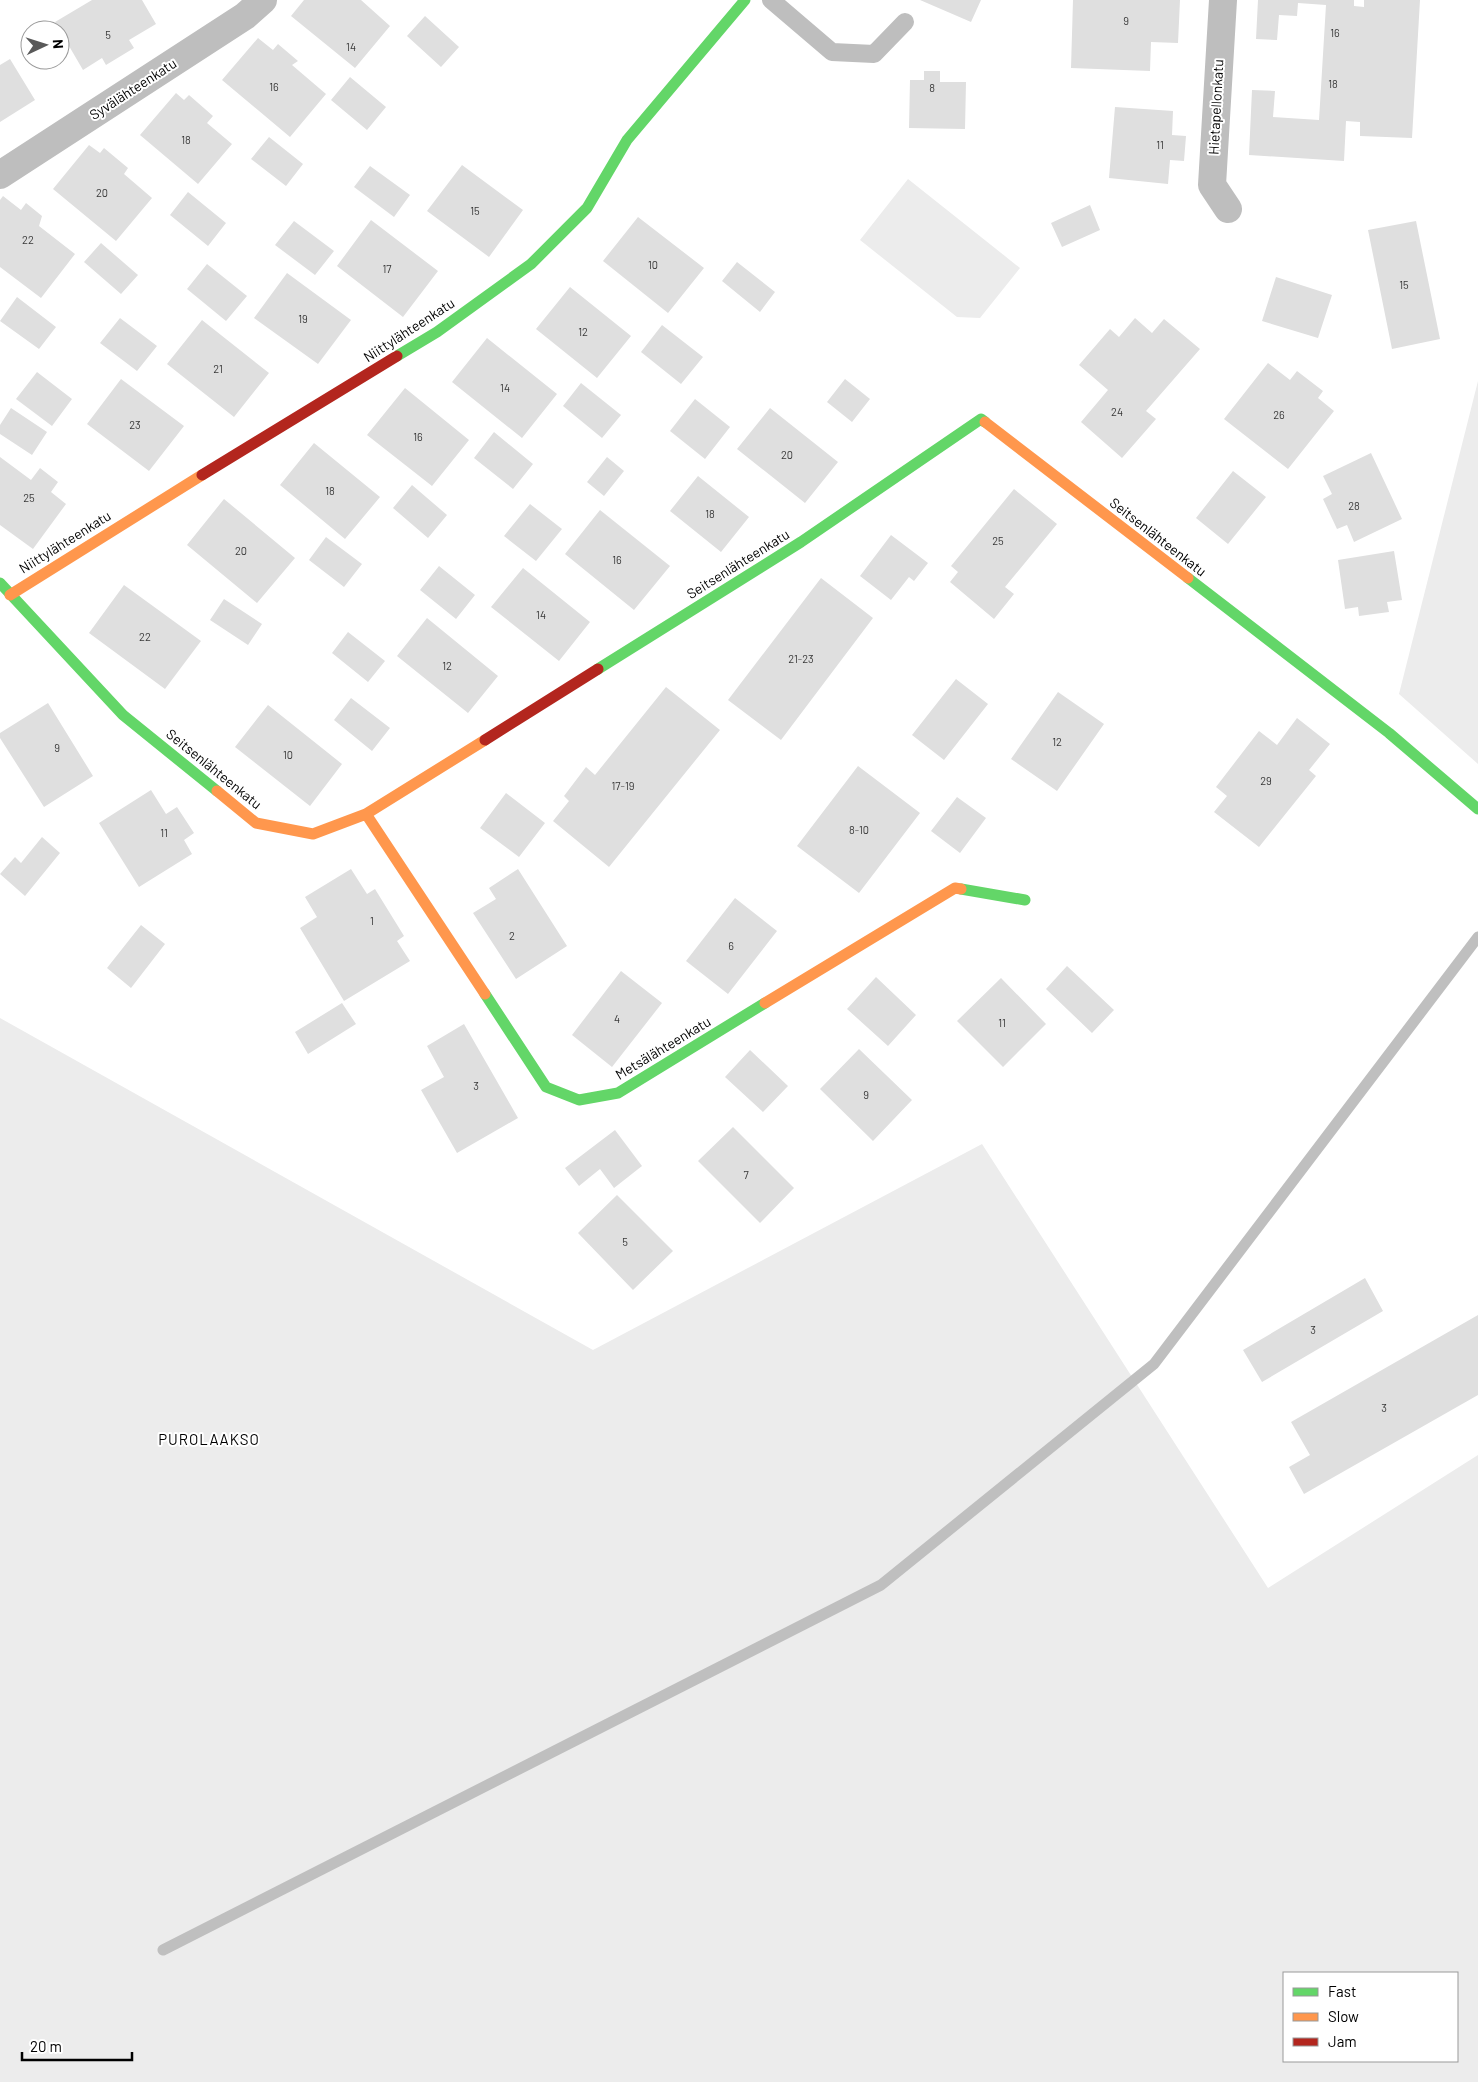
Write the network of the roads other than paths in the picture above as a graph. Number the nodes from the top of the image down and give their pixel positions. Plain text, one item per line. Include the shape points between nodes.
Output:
1 (263, 0) edge
2 (745, 0) edge
3 (771, 0) edge
4 (1222, 0) edge
5 (905, 22) dead end
6 (0, 175) edge
7 (1228, 209) dead end
8 (0, 583) edge
9 (10, 595) junction
10 (1478, 809) edge
11 (366, 814) junction
12 (1025, 900) dead end

1 - 6 street, Syvälähteenkatu via 245,16
2 - 9 street, Niittylähteenkatu via 627,140 587,208 532,264 437,332
3 - 5 lane via 832,52 874,54
4 - 7 street, Hietapellonkatu via 1212,185
8 - 9 street, Seitsenlähteenkatu
9 - 11 street, Seitsenlähteenkatu via 123,715 256,823 313,834
10 - 11 street, Seitsenlähteenkatu via 1381,727 981,419 801,542
11 - 12 street, Metsälähteenkatu via 546,1087 579,1100 618,1093 955,888

